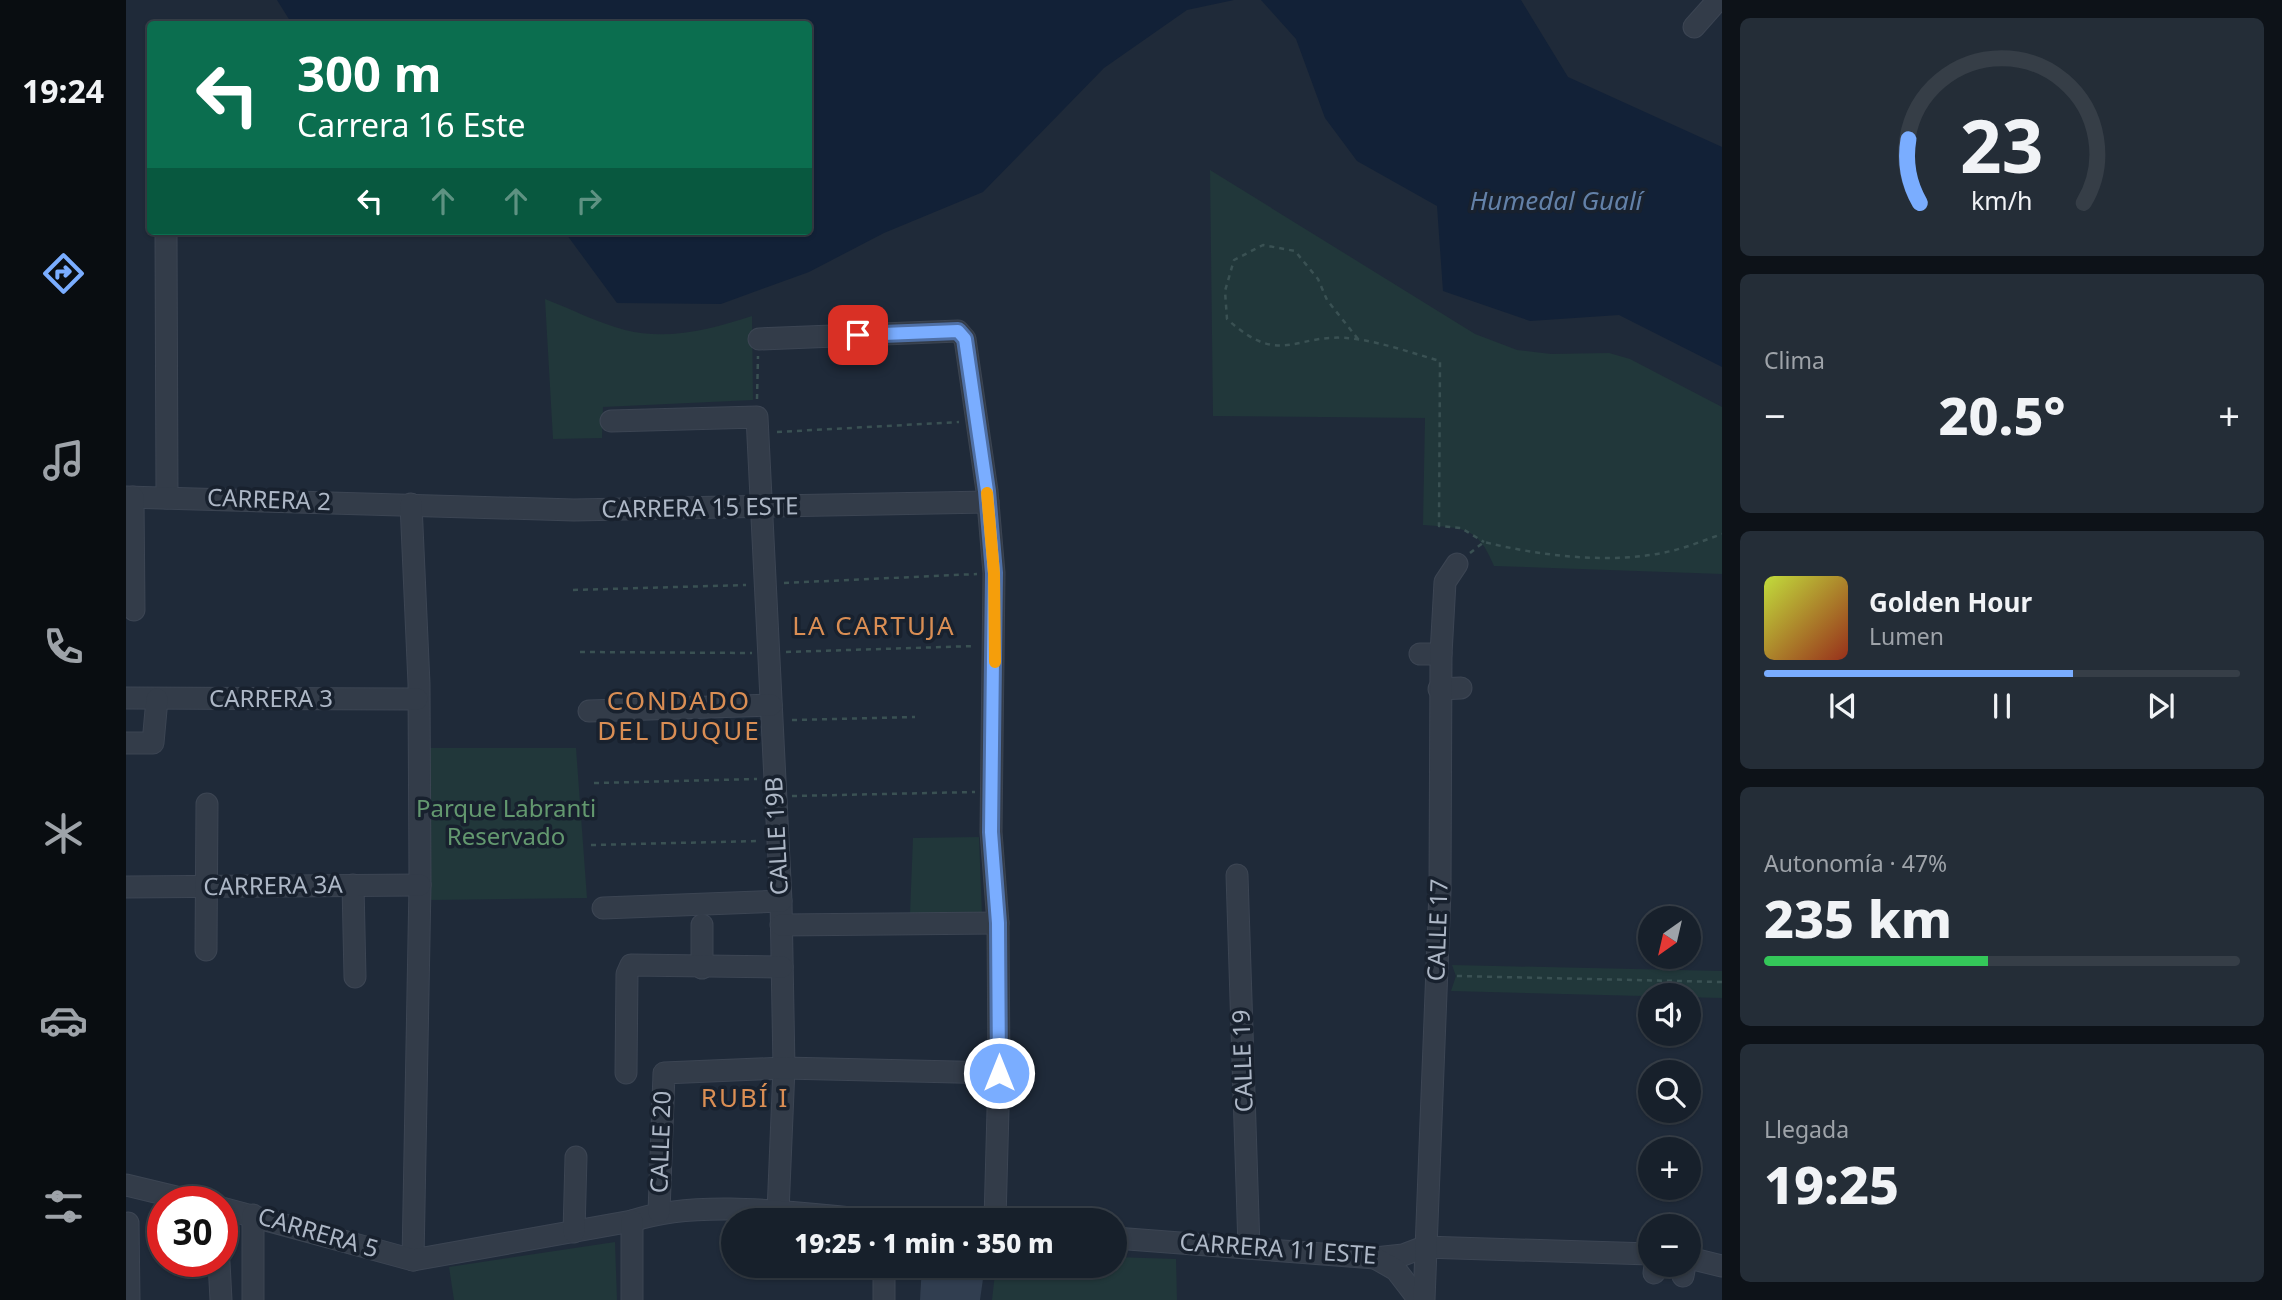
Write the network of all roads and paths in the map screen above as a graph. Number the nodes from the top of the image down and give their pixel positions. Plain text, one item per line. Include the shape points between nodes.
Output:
1 (1718, 0) edge
2 (1693, 27) dead end
3 (166, 235) edge
4 (759, 339) joint
5 (1358, 339) junction
6 (611, 421) dead end
7 (976, 421) junction
8 (757, 425) junction
9 (129, 497) edge
10 (167, 498) junction
11 (988, 502) junction
12 (411, 504) junction
13 (759, 506) junction
14 (1722, 534) edge
15 (1484, 541) junction
16 (1457, 564) joint
17 (134, 610) dead end
18 (1461, 688) dead end
19 (421, 689) junction
20 (1439, 689) junction
21 (126, 698) edge
22 (157, 699) junction
23 (589, 710) dead end
24 (771, 713) junction
25 (915, 717) dead end
26 (126, 743) edge
27 (594, 783) dead end
28 (775, 787) junction
29 (993, 792) junction
30 (207, 804) dead end
31 (778, 841) junction
32 (591, 845) dead end
33 (1237, 874) dead end
34 (353, 885) junction
35 (420, 885) junction
36 (126, 887) edge
37 (206, 887) junction
38 (781, 901) junction
39 (603, 908) dead end
40 (998, 923) junction
41 (702, 925) dead end
42 (781, 925) junction
43 (206, 950) dead end
44 (782, 967) junction
45 (702, 968) junction
46 (355, 976) dead end
47 (1436, 976) junction
48 (1722, 982) edge
49 (784, 1068) junction
50 (626, 1073) dead end
51 (999, 1073) junction
52 (576, 1157) dead end
53 (126, 1185) edge
54 (147, 1190) edge
55 (778, 1208) edge
56 (995, 1208) edge
57 (238, 1212) edge
58 (659, 1212) junction
59 (721, 1212) edge
60 (253, 1215) junction
61 (632, 1221) junction
62 (128, 1223) dead end
63 (574, 1232) junction
64 (1127, 1239) edge
65 (1424, 1247) junction
66 (1249, 1248) junction
67 (1375, 1258) junction
68 (413, 1260) junction
69 (1638, 1263) edge
70 (1701, 1266) edge
71 (1722, 1266) edge
72 (220, 1277) edge
73 (884, 1278) edge
74 (130, 1300) edge
75 (221, 1300) edge
76 (253, 1300) edge
77 (632, 1300) edge
78 (884, 1300) edge
79 (1422, 1300) edge

1 - 2 street
3 - 10 street
4 - 7 street via 958,331 963,334
4 - 8 path
5 - 5 path via 1326,336 1285,347 1245,336 1227,319 1225,291 1234,260 1263,245 1295,251
5 - 15 path via 1440,361 1439,526 1461,528
6 - 8 street
7 - 8 path
7 - 11 street
8 - 13 street, CALLE 19B
9 - 10 street, CARRERA 2
9 - 17 street
10 - 12 street, CARRERA 2
11 - 13 street, CARRERA 15 ESTE
11 - 29 street via 995,597
12 - 13 street, CARRERA 15 ESTE via 574,510
12 - 19 street
13 - 24 street, CALLE 19B
14 - 15 path via 1670,552 1631,556 1564,557
15 - 16 path
16 - 20 street, CALLE 17 via 1445,582 1430,654
18 - 20 street
19 - 22 street, CARRERA 3
19 - 35 street
20 - 47 street, CALLE 17 via 1431,789 1448,892
21 - 22 street, CARRERA 3
22 - 26 street via 153,743
23 - 24 street
24 - 25 path
24 - 28 street, CALLE 19B
27 - 28 path
28 - 29 path
28 - 31 street, CALLE 19B
29 - 40 street via 991,832
30 - 37 street
31 - 32 path
31 - 38 street, CALLE 19B
33 - 66 street, CALLE 19
34 - 35 street, CARRERA 3A
34 - 37 street, CARRERA 3A
34 - 46 street
35 - 68 street via 424,942
36 - 37 street, CARRERA 3A
37 - 43 street
38 - 39 street
38 - 42 street, CALLE 19B
40 - 42 street
40 - 51 street
41 - 45 street
42 - 44 street, CALLE 19B
44 - 45 street
44 - 49 street, CALLE 19B
45 - 50 street via 631,965 628,969
47 - 48 path
47 - 65 street, CALLE 17
49 - 51 street
49 - 55 street, CALLE 19B
49 - 58 street, CALLE 20 via 664,1073
51 - 56 street
52 - 63 street
53 - 54 street
57 - 60 street, CARRERA 5
58 - 59 street
58 - 61 street
60 - 68 street, CARRERA 5
60 - 76 street
61 - 63 street
61 - 77 street
62 - 74 street
63 - 68 street
64 - 66 street, CARRERA 11 ESTE
65 - 67 street, CARRERA 11 ESTE
65 - 69 street, CARRERA 11 ESTE
65 - 79 street, CALLE 17
66 - 67 street, CARRERA 11 ESTE
67 - 79 street via 1396,1270
70 - 71 street
72 - 75 street
73 - 78 street

